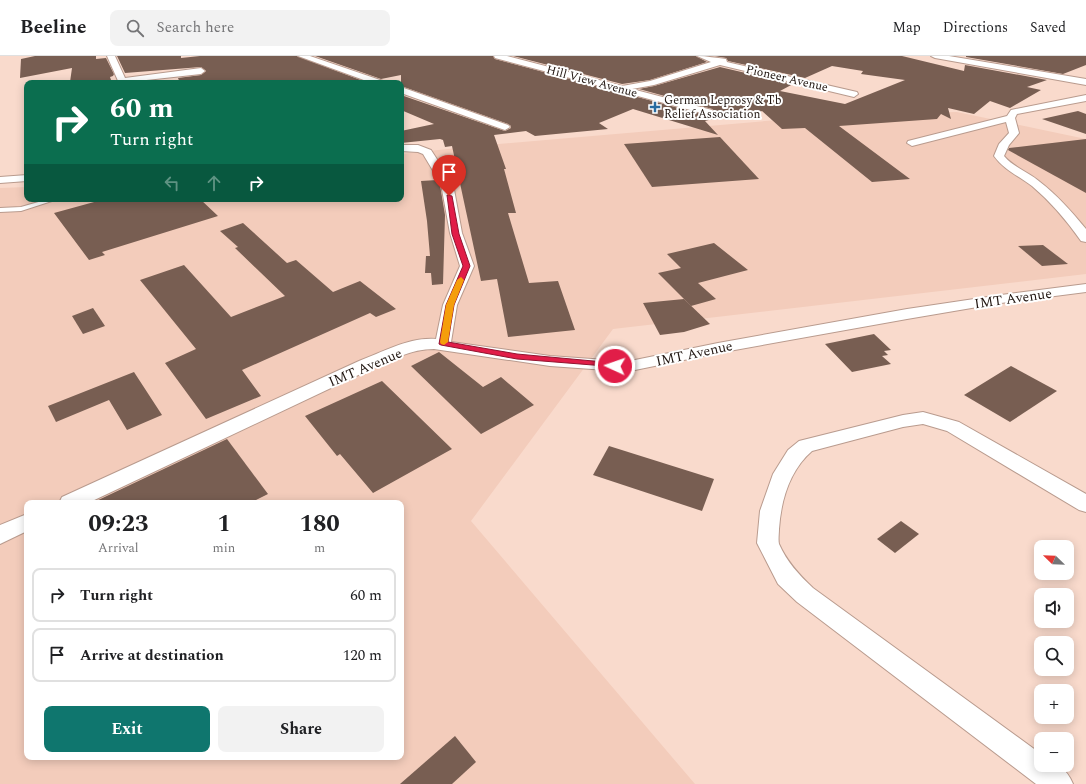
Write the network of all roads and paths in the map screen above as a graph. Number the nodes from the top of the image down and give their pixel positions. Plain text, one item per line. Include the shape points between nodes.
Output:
1 (111, 56) edge
2 (302, 56) edge
3 (498, 56) edge
4 (701, 56) edge
5 (935, 56) edge
6 (736, 58) dead end
7 (965, 58) edge
8 (720, 62) junction
9 (201, 71) dead end
10 (1086, 78) edge
11 (122, 80) edge
12 (137, 80) edge
13 (371, 80) edge
14 (1086, 82) edge
15 (612, 86) junction
16 (404, 91) edge
17 (854, 94) dead end
18 (1086, 98) edge
19 (709, 112) dead end
20 (1010, 118) junction
21 (505, 127) dead end
22 (912, 143) dead end
23 (404, 148) edge
24 (24, 178) edge
25 (0, 180) edge
26 (45, 202) edge
27 (0, 210) edge
28 (1086, 238) edge
29 (1086, 288) edge
30 (443, 344) junction
31 (74, 500) edge
32 (1086, 504) edge
33 (24, 523) edge
34 (0, 535) edge
35 (1059, 784) edge

1 - 11 street
2 - 13 street
3 - 15 street, Hill View Avenue
4 - 8 street, Pioneer Avenue
5 - 7 street
6 - 8 street
7 - 10 street
7 - 14 street
8 - 15 street via 651,83 631,87
8 - 17 street, Pioneer Avenue
9 - 12 street
15 - 19 street, Hill View Avenue
16 - 21 street
18 - 20 street via 1014,112
20 - 22 street
20 - 28 street via 1014,133 999,156 1065,211
23 - 30 street via 422,149 427,152 447,184 456,234 467,266 450,305
24 - 25 street
26 - 27 lane via 24,208
29 - 30 street, IMT Avenue via 900,316 635,365 550,361
30 - 31 street, IMT Avenue via 413,346 365,365
32 - 35 street via 953,426 923,418 806,446 795,455 783,474 770,511 768,543 786,577 805,595
33 - 34 street

